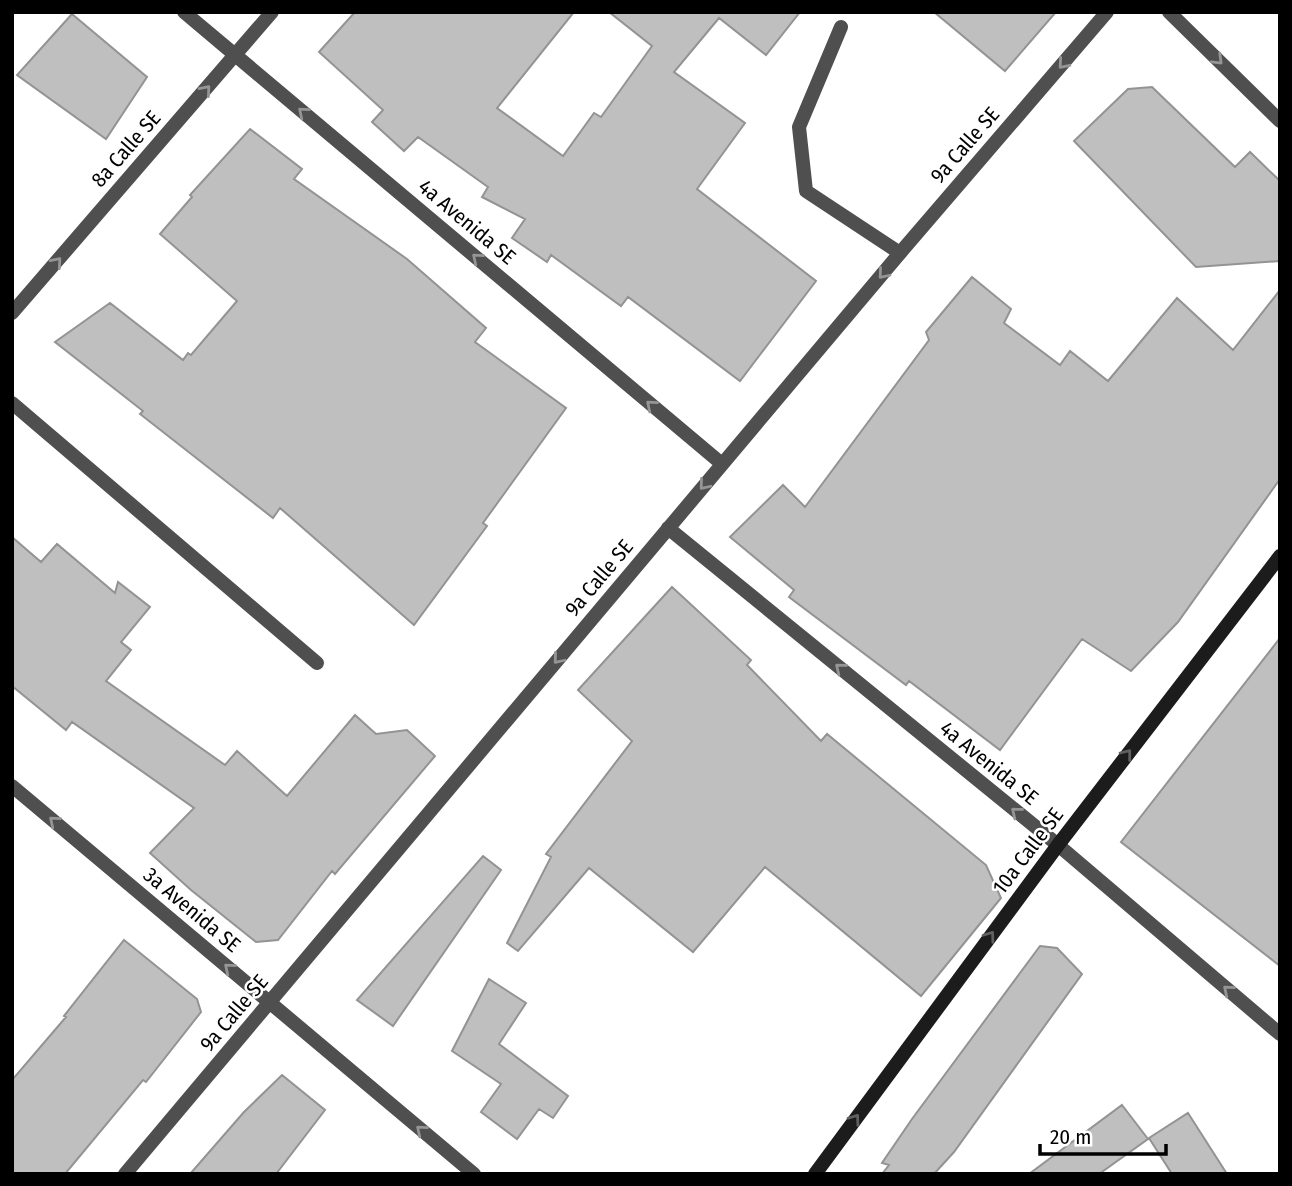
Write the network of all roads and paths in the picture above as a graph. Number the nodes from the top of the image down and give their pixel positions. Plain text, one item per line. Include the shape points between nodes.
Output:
1 (184, 12) edge
2 (272, 12) edge
3 (1107, 12) edge
4 (1169, 12) edge
5 (841, 27) dead end
6 (236, 55) junction
7 (1280, 121) edge
8 (900, 253) junction
9 (12, 313) edge
10 (12, 403) edge
11 (722, 464) junction
12 (668, 528) junction
13 (1280, 556) edge
14 (317, 663) dead end
15 (12, 786) edge
16 (1058, 845) junction
17 (271, 1003) junction
18 (1280, 1034) edge
19 (125, 1174) edge
20 (474, 1174) edge
21 (815, 1174) edge

1 - 6 street, 4a Avenida SE
2 - 6 street, 8a Calle SE
3 -> 8 street, 9a Calle SE
4 -> 7 street
5 - 8 street via 799,127 806,191
9 -> 6 street, 8a Calle SE
11 -> 6 street, 4a Avenida SE
8 -> 11 street, 9a Calle SE
10 - 14 street
11 -> 12 street, 9a Calle SE
16 -> 12 street, 4a Avenida SE
12 -> 17 street, 9a Calle SE
16 -> 13 street, 10a Calle SE
17 -> 15 street, 3a Avenida SE
18 -> 16 street, 4a Avenida SE
21 -> 16 street, 10a Calle SE
17 - 19 street, 9a Calle SE
20 -> 17 street, 3a Avenida SE

